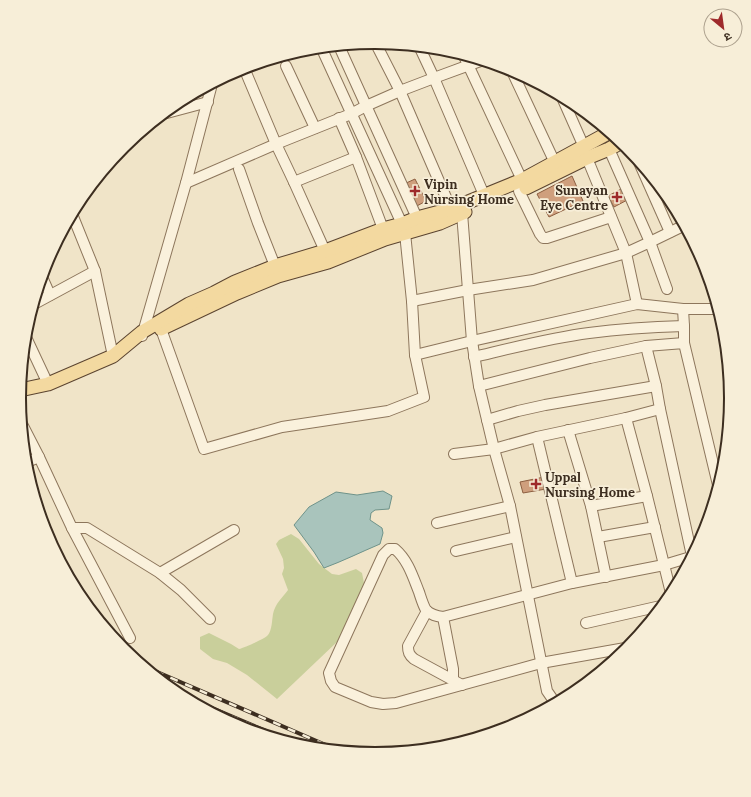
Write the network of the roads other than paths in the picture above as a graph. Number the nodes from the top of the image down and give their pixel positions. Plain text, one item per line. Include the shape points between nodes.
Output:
1 (379, 49) edge
2 (341, 51) edge
3 (422, 52) edge
4 (324, 53) edge
5 (466, 61) edge
6 (474, 64) edge
7 (286, 66) dead end
8 (468, 66) junction
9 (247, 74) edge
10 (434, 78) junction
11 (516, 79) edge
12 (210, 91) edge
13 (400, 91) junction
14 (208, 102) junction
15 (566, 105) edge
16 (366, 106) junction
17 (178, 110) edge
18 (351, 114) junction
19 (339, 118) junction
20 (316, 128) junction
21 (606, 136) edge
22 (276, 144) junction
23 (616, 145) edge
24 (609, 149) junction
25 (586, 152) junction
26 (356, 157) junction
27 (555, 163) junction
28 (240, 169) dead end
29 (646, 177) edge
30 (294, 182) junction
31 (186, 183) junction
32 (520, 186) junction
33 (484, 196) junction
34 (456, 211) junction
35 (611, 217) junction
36 (417, 218) junction
37 (75, 221) edge
38 (680, 227) edge
39 (383, 229) junction
40 (404, 229) junction
41 (670, 232) junction
42 (650, 242) junction
43 (325, 251) junction
44 (626, 253) junction
45 (275, 266) junction
46 (95, 271) junction
47 (45, 285) edge
48 (667, 289) dead end
49 (468, 290) junction
50 (50, 295) junction
51 (40, 300) edge
52 (412, 301) junction
53 (637, 304) junction
54 (682, 309) junction
55 (713, 309) edge
56 (684, 326) junction
57 (161, 329) junction
58 (142, 336) junction
59 (472, 341) junction
60 (684, 343) junction
61 (30, 346) edge
62 (646, 346) junction
63 (415, 355) junction
64 (113, 356) junction
65 (474, 357) junction
66 (48, 384) junction
67 (479, 386) junction
68 (656, 386) junction
69 (26, 389) edge
70 (660, 409) junction
71 (626, 418) junction
72 (487, 420) junction
73 (568, 430) junction
74 (28, 436) edge
75 (537, 437) junction
76 (494, 449) junction
77 (454, 454) dead end
78 (39, 457) junction
79 (32, 460) edge
80 (716, 476) edge
81 (647, 496) junction
82 (510, 506) junction
83 (591, 506) junction
84 (438, 522) dead end
85 (655, 527) junction
86 (72, 528) junction
87 (234, 530) dead end
88 (516, 537) junction
89 (598, 537) junction
90 (691, 548) edge
91 (456, 551) dead end
92 (686, 558) edge
93 (664, 564) junction
94 (160, 573) junction
95 (606, 577) junction
96 (572, 583) junction
97 (670, 587) edge
98 (528, 594) junction
99 (656, 607) edge
100 (427, 611) junction
101 (443, 617) junction
102 (210, 619) dead end
103 (586, 623) dead end
104 (130, 638) dead end
105 (620, 649) edge
106 (541, 662) junction
107 (458, 682) junction
108 (553, 699) edge

1 - 13 street
2 - 16 street
3 - 10 street
4 - 18 street
5 - 8 street
6 - 8 street
7 - 20 street
8 - 10 street
8 - 32 street
9 - 22 street
10 - 13 street
10 - 33 street
11 - 27 street
12 - 14 street
13 - 16 street
13 - 34 street
14 - 17 street
14 - 31 street
15 - 25 street
16 - 18 street
16 - 36 street
18 - 19 street
18 - 40 street
19 - 20 street
19 - 26 street
20 - 22 street
21 - 25 main road
22 - 30 street
22 - 31 street
23 - 24 main road
24 - 25 main road
24 - 42 street
25 - 27 main road
25 - 32 main road
25 - 35 street
26 - 30 street
26 - 39 street
27 - 32 main road
28 - 45 street
29 - 41 street
30 - 43 street
31 - 58 street
32 - 33 main road
32 - 34 main road
32 - 35 street via 542,238
33 - 34 main road
34 - 36 main road
34 - 40 main road via 440,223
34 - 49 street
35 - 44 street
36 - 40 main road
37 - 46 street
38 - 41 street
39 - 40 main road
39 - 43 main road
40 - 52 street
40 - 57 main road via 385,240 328,262 278,276
41 - 42 street
42 - 44 street
42 - 48 street
43 - 45 main road
44 - 49 street via 533,280
44 - 53 street
45 - 58 main road via 189,304
46 - 50 street
46 - 64 street
47 - 50 street
49 - 52 street
49 - 59 street
50 - 51 street
52 - 63 street
53 - 54 street
53 - 59 street
54 - 55 street
54 - 56 street
56 - 60 street
56 - 65 street via 587,333
57 - 58 main road
57 - 63 street via 204,449 282,427 388,411 424,397
58 - 64 main road
59 - 63 street
59 - 65 street
60 - 62 street
60 - 80 street
61 - 66 street
62 - 67 street
62 - 68 street
64 - 66 main road
65 - 67 street
66 - 69 main road
67 - 72 street
68 - 70 street
68 - 72 street via 545,405
70 - 71 street
70 - 90 street
71 - 73 street
71 - 81 street
72 - 76 street
73 - 75 street
73 - 83 street
74 - 78 street
75 - 76 street
75 - 96 street
76 - 77 street
76 - 82 street
78 - 79 street
78 - 86 street
81 - 83 street
81 - 85 street
82 - 84 street
82 - 88 street
83 - 89 street
85 - 89 street
85 - 93 street
86 - 94 street via 87,528
86 - 104 street
87 - 94 street
88 - 91 street
88 - 98 street
89 - 95 street
92 - 93 street
93 - 95 street
93 - 97 street
94 - 102 street
95 - 96 street
96 - 98 street
98 - 101 street
98 - 106 street
99 - 103 street
100 - 101 street via 434,616
100 - 107 street via 408,646 408,651 414,659
100 - 107 street via 407,564 400,553 395,549 389,549 383,555 330,673 331,680 335,687 371,702 383,704 396,703
101 - 107 street
105 - 106 street
106 - 107 street
106 - 108 street via 547,691

